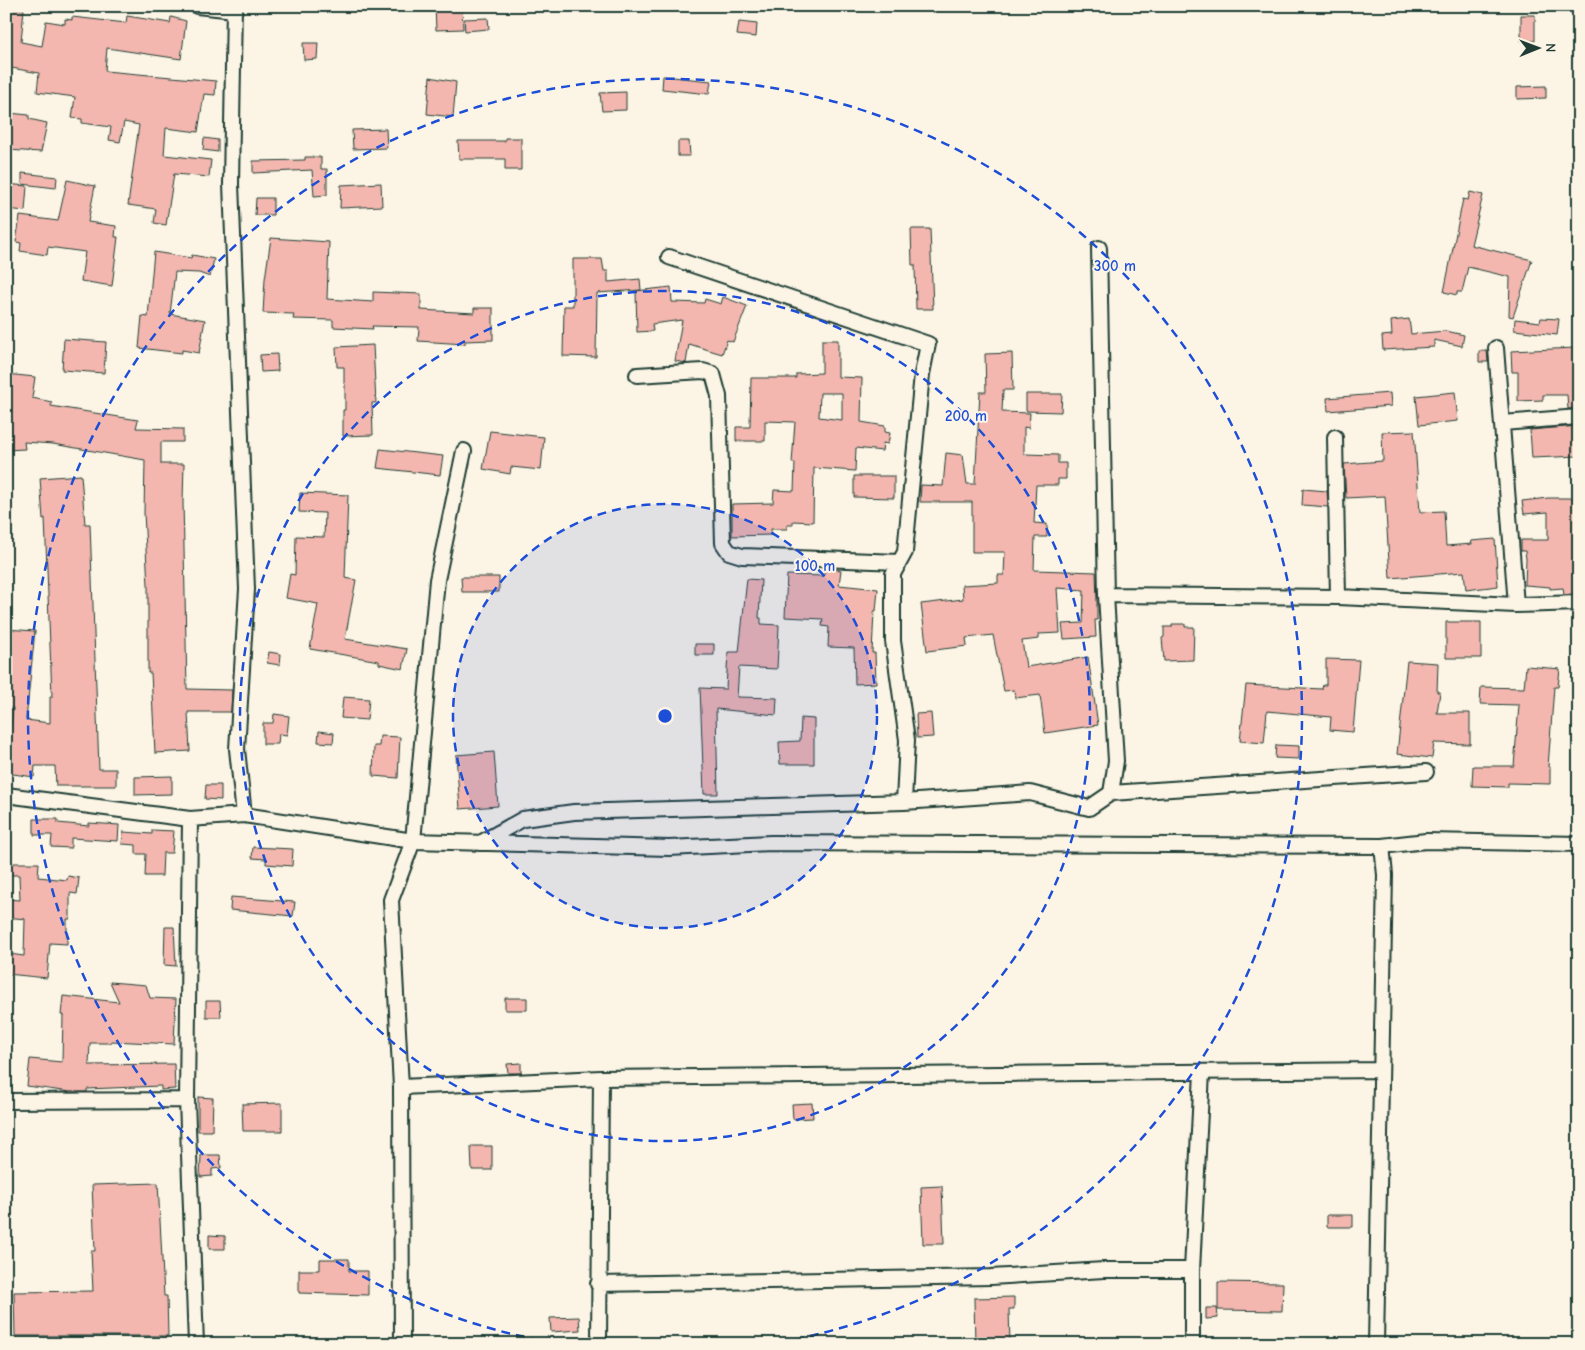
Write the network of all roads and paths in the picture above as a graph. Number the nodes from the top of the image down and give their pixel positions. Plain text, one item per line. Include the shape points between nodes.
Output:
1 (197, 6) edge
2 (234, 8) edge
3 (1099, 248) dead end
4 (669, 257) dead end
5 (1496, 348) dead end
6 (637, 375) dead end
7 (1579, 417) edge
8 (1502, 423) junction
9 (1335, 437) dead end
10 (464, 451) dead end
11 (899, 562) junction
12 (1106, 595) junction
13 (1338, 597) junction
14 (1579, 603) edge
15 (1516, 605) junction
16 (1426, 772) dead end
17 (1111, 793) junction
18 (6, 795) edge
19 (904, 802) junction
20 (244, 815) junction
21 (190, 818) junction
22 (413, 841) junction
23 (479, 844) junction
24 (1579, 844) edge
25 (1382, 846) junction
26 (1381, 1070) junction
27 (1202, 1072) junction
28 (600, 1078) junction
29 (400, 1087) junction
30 (187, 1100) junction
31 (6, 1102) edge
32 (1192, 1270) junction
33 (598, 1284) junction
34 (196, 1344) edge
35 (402, 1344) edge
36 (599, 1344) edge
37 (1192, 1344) edge
38 (1376, 1344) edge

1 - 2 street
2 - 20 street via 231,184 247,589 237,749
3 - 12 street
4 - 11 street via 928,344 922,374 905,552
5 - 8 street
6 - 11 street via 703,370 713,374 719,396 723,543 729,552 742,556
7 - 8 street
8 - 15 street
9 - 13 street
10 - 22 street via 436,580
11 - 19 street via 893,574 892,641 907,740
12 - 13 street
12 - 17 street via 1116,761
13 - 15 street
14 - 15 street
16 - 17 street
17 - 19 street via 1089,808 1030,793
18 - 21 street
19 - 23 street via 574,812 523,819
20 - 21 street
20 - 22 street
21 - 30 street
22 - 23 street
22 - 29 street via 391,900
23 - 25 street via 669,848 771,843
24 - 25 street via 1426,841
25 - 26 street via 1385,875
26 - 27 street
26 - 38 street
27 - 28 street
27 - 32 street
28 - 29 street
28 - 33 street
29 - 35 street
30 - 31 street
30 - 34 street
32 - 33 street
32 - 37 street
33 - 36 street

